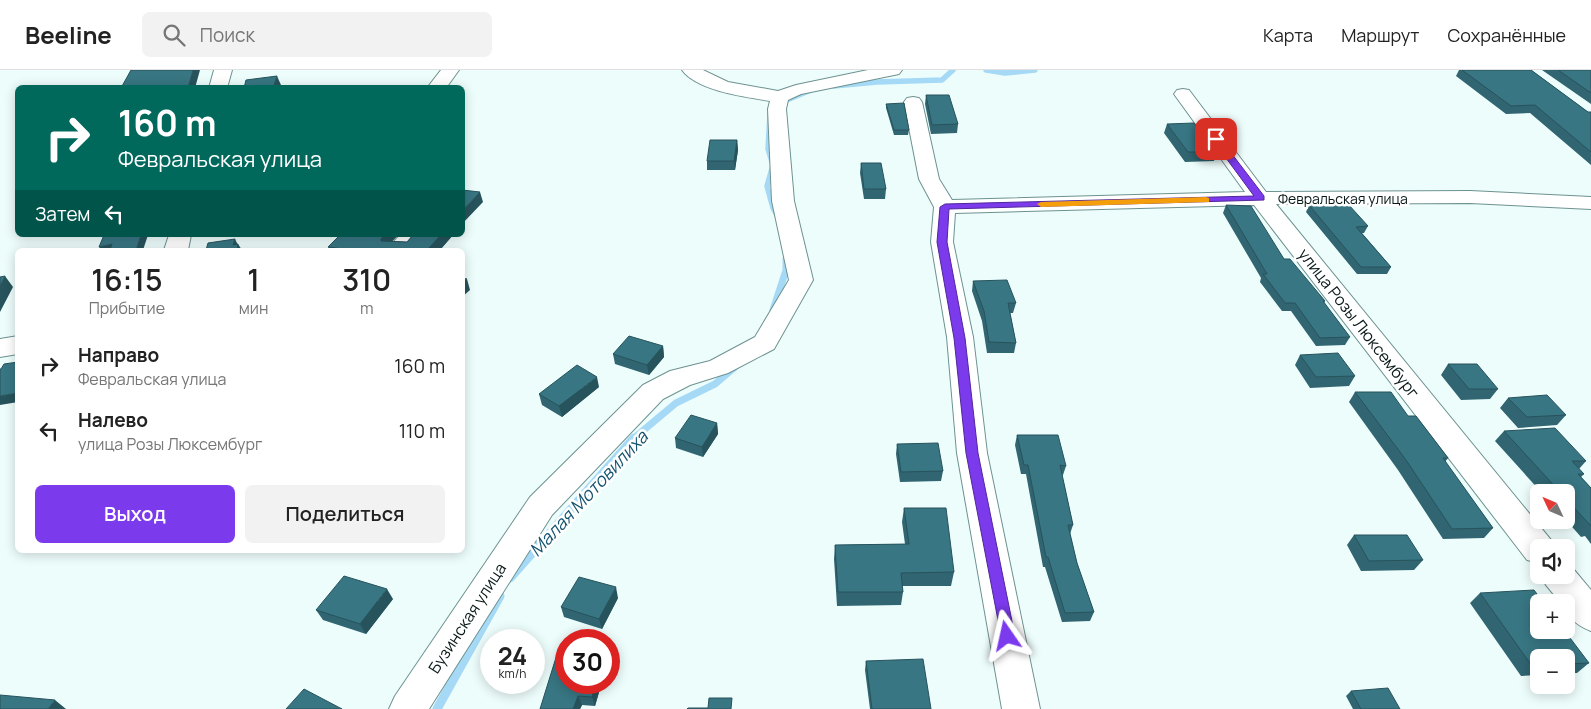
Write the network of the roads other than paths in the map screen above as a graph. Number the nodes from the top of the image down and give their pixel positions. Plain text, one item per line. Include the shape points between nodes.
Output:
1 (223, 70) edge
2 (450, 70) edge
3 (691, 70) edge
4 (893, 70) edge
5 (219, 85) edge
6 (438, 85) edge
7 (1183, 94) dead end
8 (913, 102) dead end
9 (778, 103) junction
10 (1260, 198) junction
11 (1591, 203) edge
12 (945, 207) junction
13 (411, 237) edge
14 (400, 248) edge
15 (15, 345) edge
16 (0, 348) edge
17 (1530, 539) edge
18 (1565, 584) edge
19 (1591, 616) edge
20 (408, 709) edge
21 (1021, 709) edge

1 - 5 street
2 - 6 street
3 - 9 street via 702,79
4 - 9 street via 796,90
7 - 10 street, улица Розы Люксембург
8 - 12 street via 929,180
9 - 20 street, Бузинская улица via 783,201 801,280 766,343 720,367 680,378 653,392 541,506
10 - 11 street, Февральская улица via 1470,197
10 - 12 street, Февральская улица
10 - 17 street, улица Розы Люксембург
12 - 21 street via 942,242 960,338 972,453
13 - 14 street
15 - 16 street
18 - 19 street

